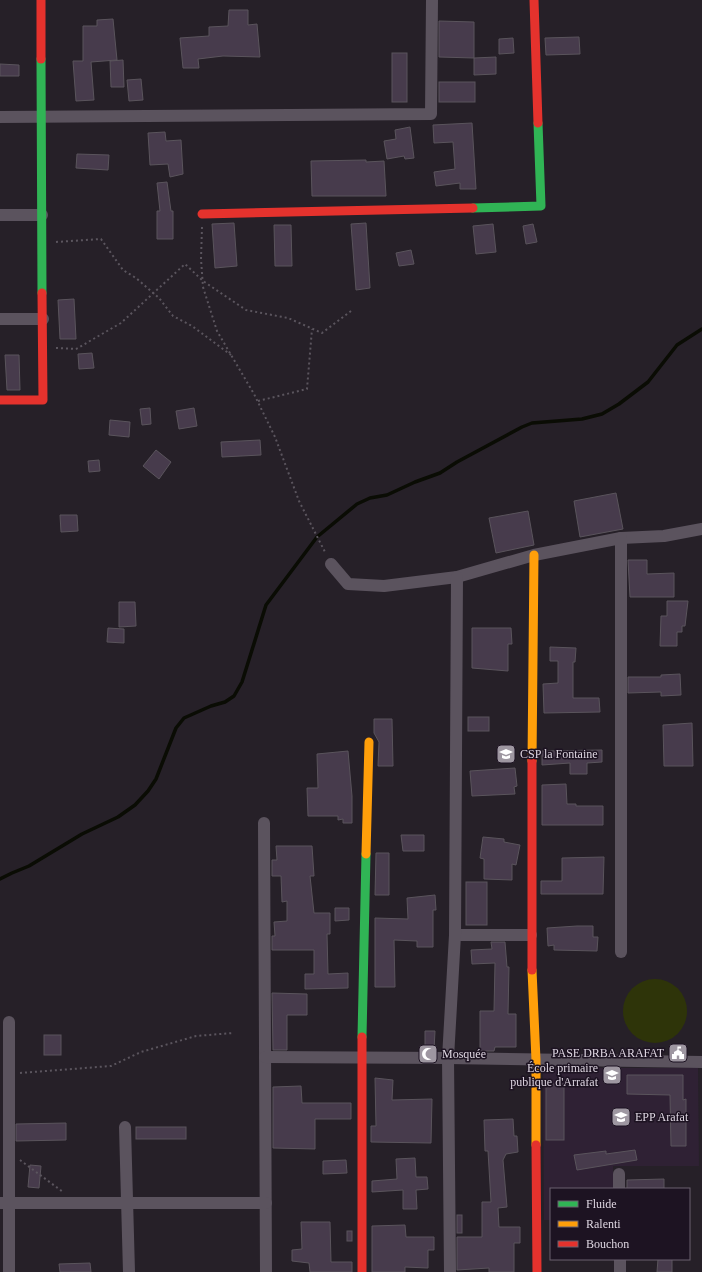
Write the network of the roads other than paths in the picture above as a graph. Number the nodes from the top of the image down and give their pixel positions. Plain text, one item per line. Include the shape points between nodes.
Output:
1 (41, 0) edge
2 (432, 0) edge
3 (534, 0) edge
4 (0, 117) edge
5 (41, 117) junction
6 (202, 214) road end
7 (42, 215) junction
8 (0, 216) edge
9 (0, 319) edge
10 (43, 319) junction
11 (0, 400) edge
12 (702, 528) edge
13 (621, 538) junction
14 (534, 555) junction
15 (331, 564) road end
16 (457, 578) junction
17 (369, 742) dead end
18 (264, 823) dead end
19 (455, 935) junction
20 (531, 935) junction
21 (621, 952) dead end
22 (9, 1022) dead end
23 (265, 1057) junction
24 (361, 1057) junction
25 (448, 1058) junction
26 (536, 1060) junction
27 (702, 1062) edge
28 (125, 1127) dead end
29 (619, 1174) dead end
30 (619, 1188) edge
31 (5, 1203) edge
32 (127, 1203) junction
33 (266, 1203) junction
34 (620, 1260) edge
35 (9, 1272) edge
36 (129, 1272) edge
37 (266, 1272) edge
38 (362, 1272) edge
39 (450, 1272) edge
40 (537, 1272) edge
41 (620, 1272) edge

1 - 5 street
2 - 5 street via 431,114
3 - 6 street via 541,206
4 - 5 street
5 - 7 street
7 - 8 street
7 - 10 street
9 - 10 street
10 - 11 street via 43,400
12 - 13 street via 664,536
13 - 14 street
13 - 21 street
14 - 16 street
14 - 20 street
15 - 16 street via 348,584 384,586
16 - 19 street
17 - 24 street
18 - 23 street
19 - 20 street
19 - 25 street
20 - 26 street
22 - 31 street via 9,1152
23 - 24 street
23 - 33 street
24 - 25 street
24 - 38 street
25 - 26 street
25 - 39 street
26 - 27 street
26 - 40 street
28 - 32 street
29 - 30 street
31 - 32 street
31 - 35 street
32 - 33 street
32 - 36 street
33 - 37 street
34 - 41 street

